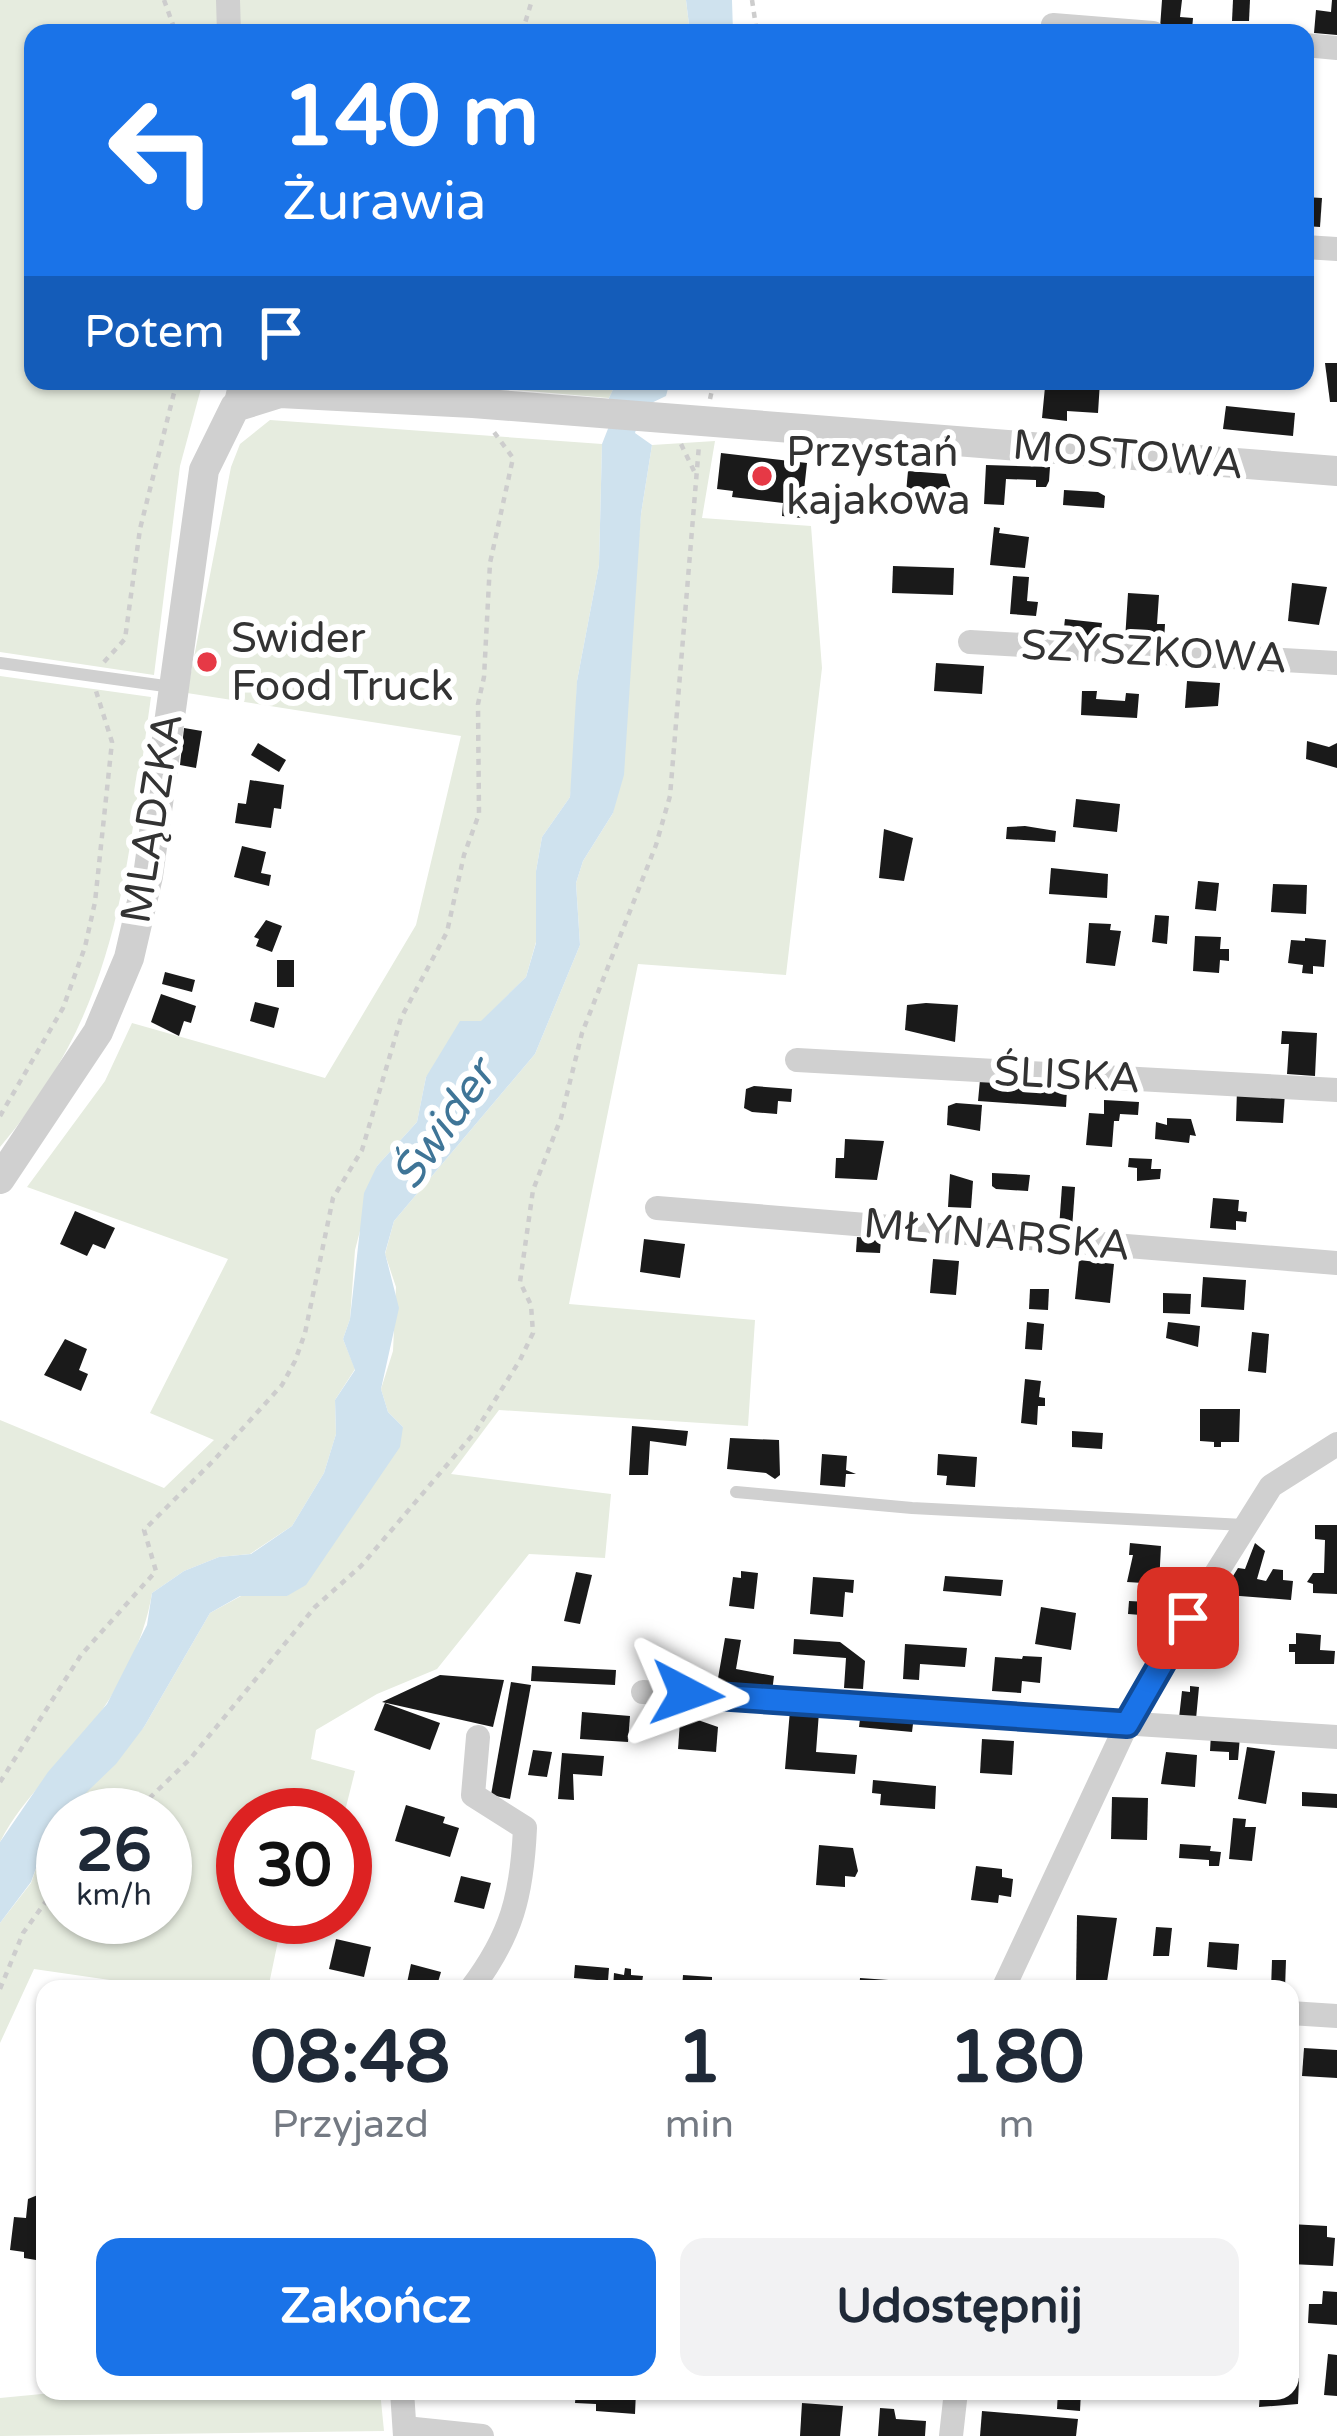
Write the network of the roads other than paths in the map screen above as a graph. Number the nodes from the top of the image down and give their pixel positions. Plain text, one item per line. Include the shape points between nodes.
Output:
1 (238, 394) edge
2 (485, 404) joint
3 (1337, 471) edge
4 (970, 642) dead end
5 (0, 663) edge
6 (1337, 663) edge
7 (173, 687) junction
8 (796, 1060) dead end
9 (1337, 1090) edge
10 (0, 1180) edge
11 (657, 1208) dead end
12 (1337, 1263) edge
13 (1337, 1444) edge
14 (736, 1492) dead end
15 (1246, 1525) junction
16 (643, 1691) dead end
17 (1127, 1724) junction
18 (478, 1737) dead end
19 (1337, 1737) edge
20 (478, 1980) edge
21 (1007, 1980) edge
22 (1299, 2014) edge
23 (1337, 2016) edge
24 (403, 2400) edge
25 (955, 2400) edge
26 (405, 2432) edge
27 (482, 2436) edge
28 (951, 2436) edge

1 - 2 street, MLĄDZKA
1 - 7 street, MLĄDZKA via 203,470
2 - 3 street, MOSTOWA via 702,432
4 - 6 street, SZYSZKOWA
5 - 7 lane
7 - 10 street, MLĄDZKA via 129,958 98,1032
8 - 9 street, ŚLISKA
11 - 12 street, MŁYNARSKA
13 - 15 street via 1270,1486
14 - 15 lane
15 - 17 street
16 - 17 street
17 - 19 street
17 - 21 street
18 - 20 street via 473,1795 525,1828 523,1886 500,1950
22 - 23 street
24 - 26 street
25 - 28 street
26 - 27 street

